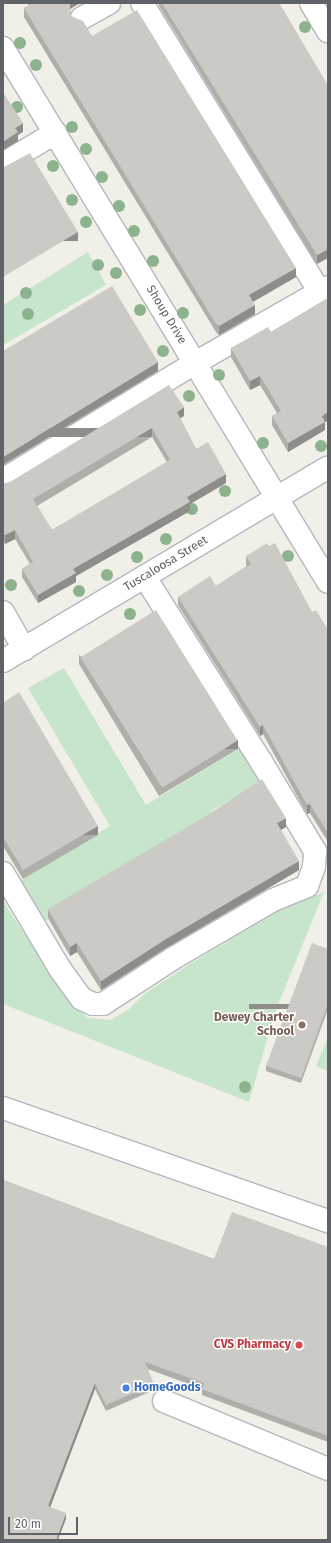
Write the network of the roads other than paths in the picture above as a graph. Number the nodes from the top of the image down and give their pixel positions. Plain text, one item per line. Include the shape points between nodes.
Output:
1 (109, 3) edge
2 (142, 3) edge
3 (311, 3) edge
4 (82, 18) dead end
5 (328, 31) edge
6 (6, 60) edge
7 (55, 133) junction
8 (3, 164) edge
9 (324, 289) edge
10 (195, 363) junction
11 (328, 467) edge
12 (3, 480) edge
13 (277, 498) junction
14 (145, 577) junction
15 (328, 582) edge
16 (3, 612) edge
17 (24, 649) junction
18 (3, 661) edge
19 (3, 873) edge
20 (3, 1108) edge
21 (328, 1221) edge
22 (164, 1401) dead end
23 (328, 1469) edge

1 - 4 street
2 - 9 street
3 - 5 street
6 - 7 street, Shoup Drive
7 - 8 street
7 - 10 street, Shoup Drive
9 - 10 street
10 - 12 street
10 - 13 street, Shoup Drive
11 - 13 street, Tuscaloosa Street
13 - 14 street, Tuscaloosa Street
13 - 15 street, Shoup Drive
14 - 17 street, Tuscaloosa Street
14 - 19 street via 315,851 314,867 307,886 273,900 192,947 103,1004 94,1004 82,999 60,968
16 - 17 street
17 - 18 street, Tuscaloosa Street
20 - 21 street
22 - 23 street

